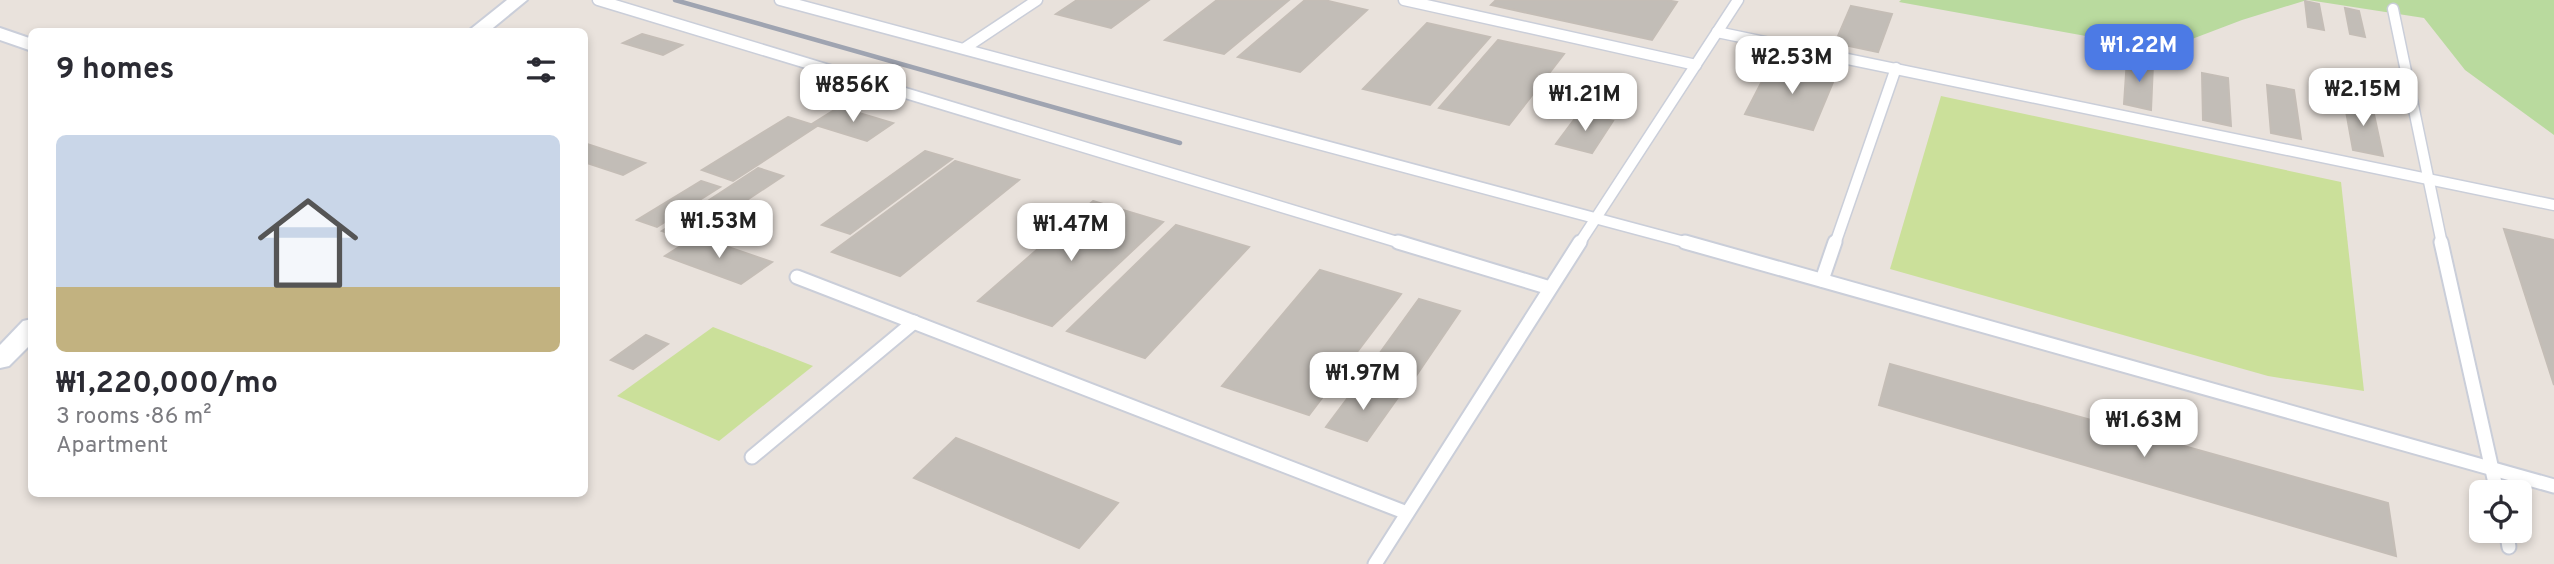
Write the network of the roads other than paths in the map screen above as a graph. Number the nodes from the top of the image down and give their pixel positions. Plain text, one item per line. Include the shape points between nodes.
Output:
1 (519, 0) edge
2 (598, 0) edge
3 (780, 0) edge
4 (1037, 0) edge
5 (1404, 0) edge
6 (1738, 0) edge
7 (2393, 9) dead end
8 (481, 28) edge
9 (1717, 32) junction
10 (0, 33) edge
11 (28, 44) edge
12 (965, 48) junction
13 (1696, 65) junction
14 (1896, 68) junction
15 (2427, 178) junction
16 (2554, 205) edge
17 (1596, 217) junction
18 (797, 277) dead end
19 (1822, 280) junction
20 (1550, 288) junction
21 (914, 322) junction
22 (28, 331) edge
23 (0, 360) edge
24 (752, 457) dead end
25 (2493, 469) junction
26 (2495, 480) edge
27 (2554, 486) edge
28 (1407, 513) junction
29 (2509, 543) edge
30 (2510, 547) dead end
31 (1375, 564) edge

1 - 8 street
2 - 20 lane
3 - 12 lane
4 - 12 lane
5 - 13 lane
6 - 9 lane
7 - 15 lane
9 - 13 lane
9 - 14 lane
10 - 11 street
12 - 17 lane
13 - 17 lane
14 - 15 lane
14 - 19 lane
15 - 16 lane
15 - 25 lane
17 - 19 lane
17 - 20 lane
18 - 21 lane
19 - 25 lane
20 - 28 lane
21 - 24 lane
21 - 28 lane
22 - 23 street
25 - 26 lane
25 - 27 lane
28 - 31 lane
29 - 30 lane

